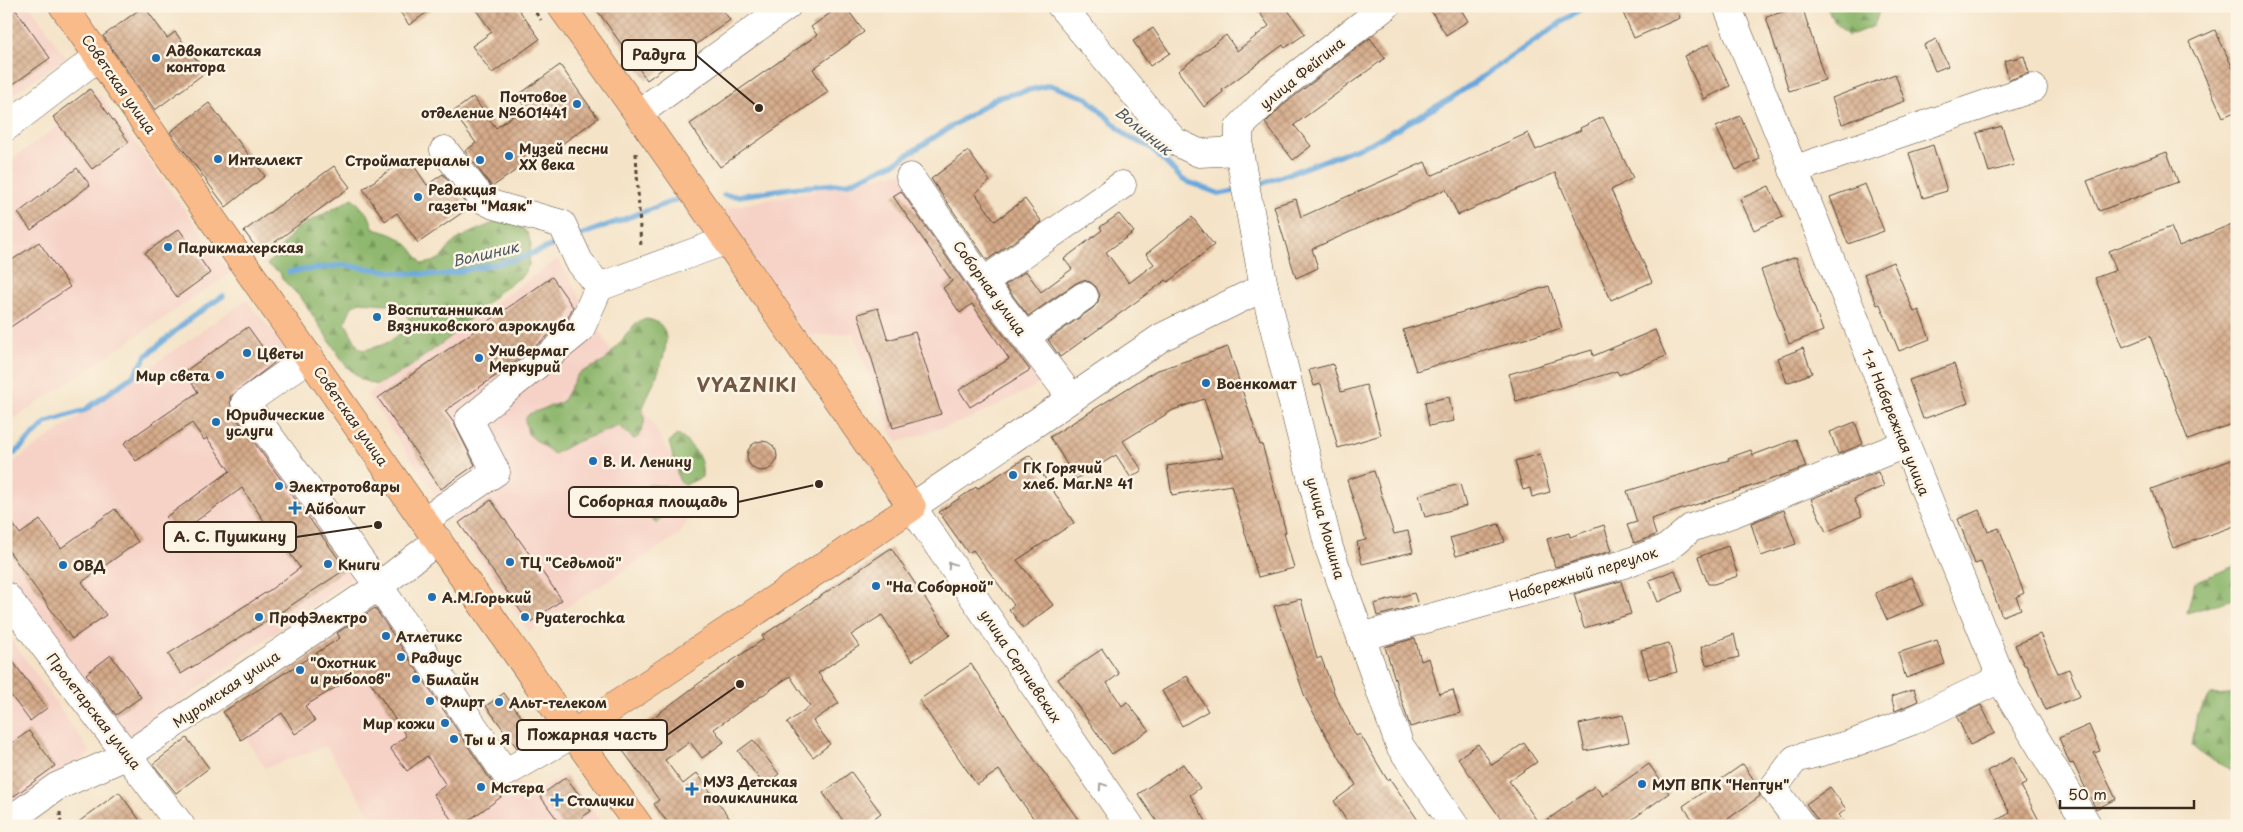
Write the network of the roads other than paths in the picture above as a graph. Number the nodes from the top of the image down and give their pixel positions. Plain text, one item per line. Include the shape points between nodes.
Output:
1 (63, 6) edge
2 (787, 6) edge
3 (1061, 6) edge
4 (1386, 6) edge
5 (1727, 6) edge
6 (552, 14) edge
7 (99, 56) junction
8 (2033, 88) dead end
9 (639, 113) junction
10 (6, 127) edge
11 (444, 150) dead end
12 (1239, 151) junction
13 (1793, 170) junction
14 (910, 177) dead end
15 (1122, 185) dead end
16 (725, 241) junction
17 (983, 282) junction
18 (599, 287) junction
19 (1264, 287) junction
20 (1084, 296) dead end
21 (1025, 337) junction
22 (310, 357) junction
23 (1072, 398) junction
24 (1906, 444) junction
25 (912, 507) junction
26 (434, 513) dead end
27 (438, 540) junction
28 (380, 586) junction
29 (6, 596) edge
30 (1361, 637) junction
31 (2002, 678) junction
32 (572, 734) junction
33 (128, 754) junction
34 (6, 822) edge
35 (181, 826) edge
36 (639, 826) edge
37 (1130, 826) edge
38 (1455, 826) edge
39 (1802, 826) edge
40 (2088, 826) edge

1 - 7 main road, Советская улица
2 - 9 street
3 - 12 street via 1174,141 1199,153
4 - 12 street, улица Фейгина via 1273,93 1239,128
5 - 13 street, 1-я Набережная улица
6 - 9 main road
7 - 10 street
7 - 22 main road, Советская улица
8 - 13 street
9 - 16 main road
11 - 18 street via 482,199 562,224 579,261
12 - 19 street, улица Мошина
13 - 24 street, 1-я Набережная улица
14 - 17 street, Соборная улица
15 - 17 street
16 - 18 street
16 - 25 main road
17 - 21 street, Соборная улица
18 - 26 street via 580,330 469,420 496,472
19 - 23 street via 1162,336
19 - 30 street, улица Мошина via 1329,548
20 - 21 street
21 - 23 street, Соборная улица
22 - 27 main road, Советская улица
22 - 28 street via 245,403
23 - 25 street
24 - 30 street, Набережный переулок via 1691,528 1667,548 1624,564
24 - 31 street, 1-я Набережная улица
25 - 32 main road
37 -> 25 street, улица Сергиевских
27 - 28 street, Муромская улица
27 - 32 main road, Советская улица
28 - 32 street via 504,772
28 - 33 street, Муромская улица
29 - 33 street, Пролетарская улица
30 - 38 street, улица Мошина via 1400,746
31 - 39 street via 1912,721 1852,744 1795,759 1773,788
31 - 40 street, 1-я Набережная улица
32 - 36 main road, Советская улица
33 - 34 street, Муромская улица via 56,787
33 - 35 street, Пролетарская улица

